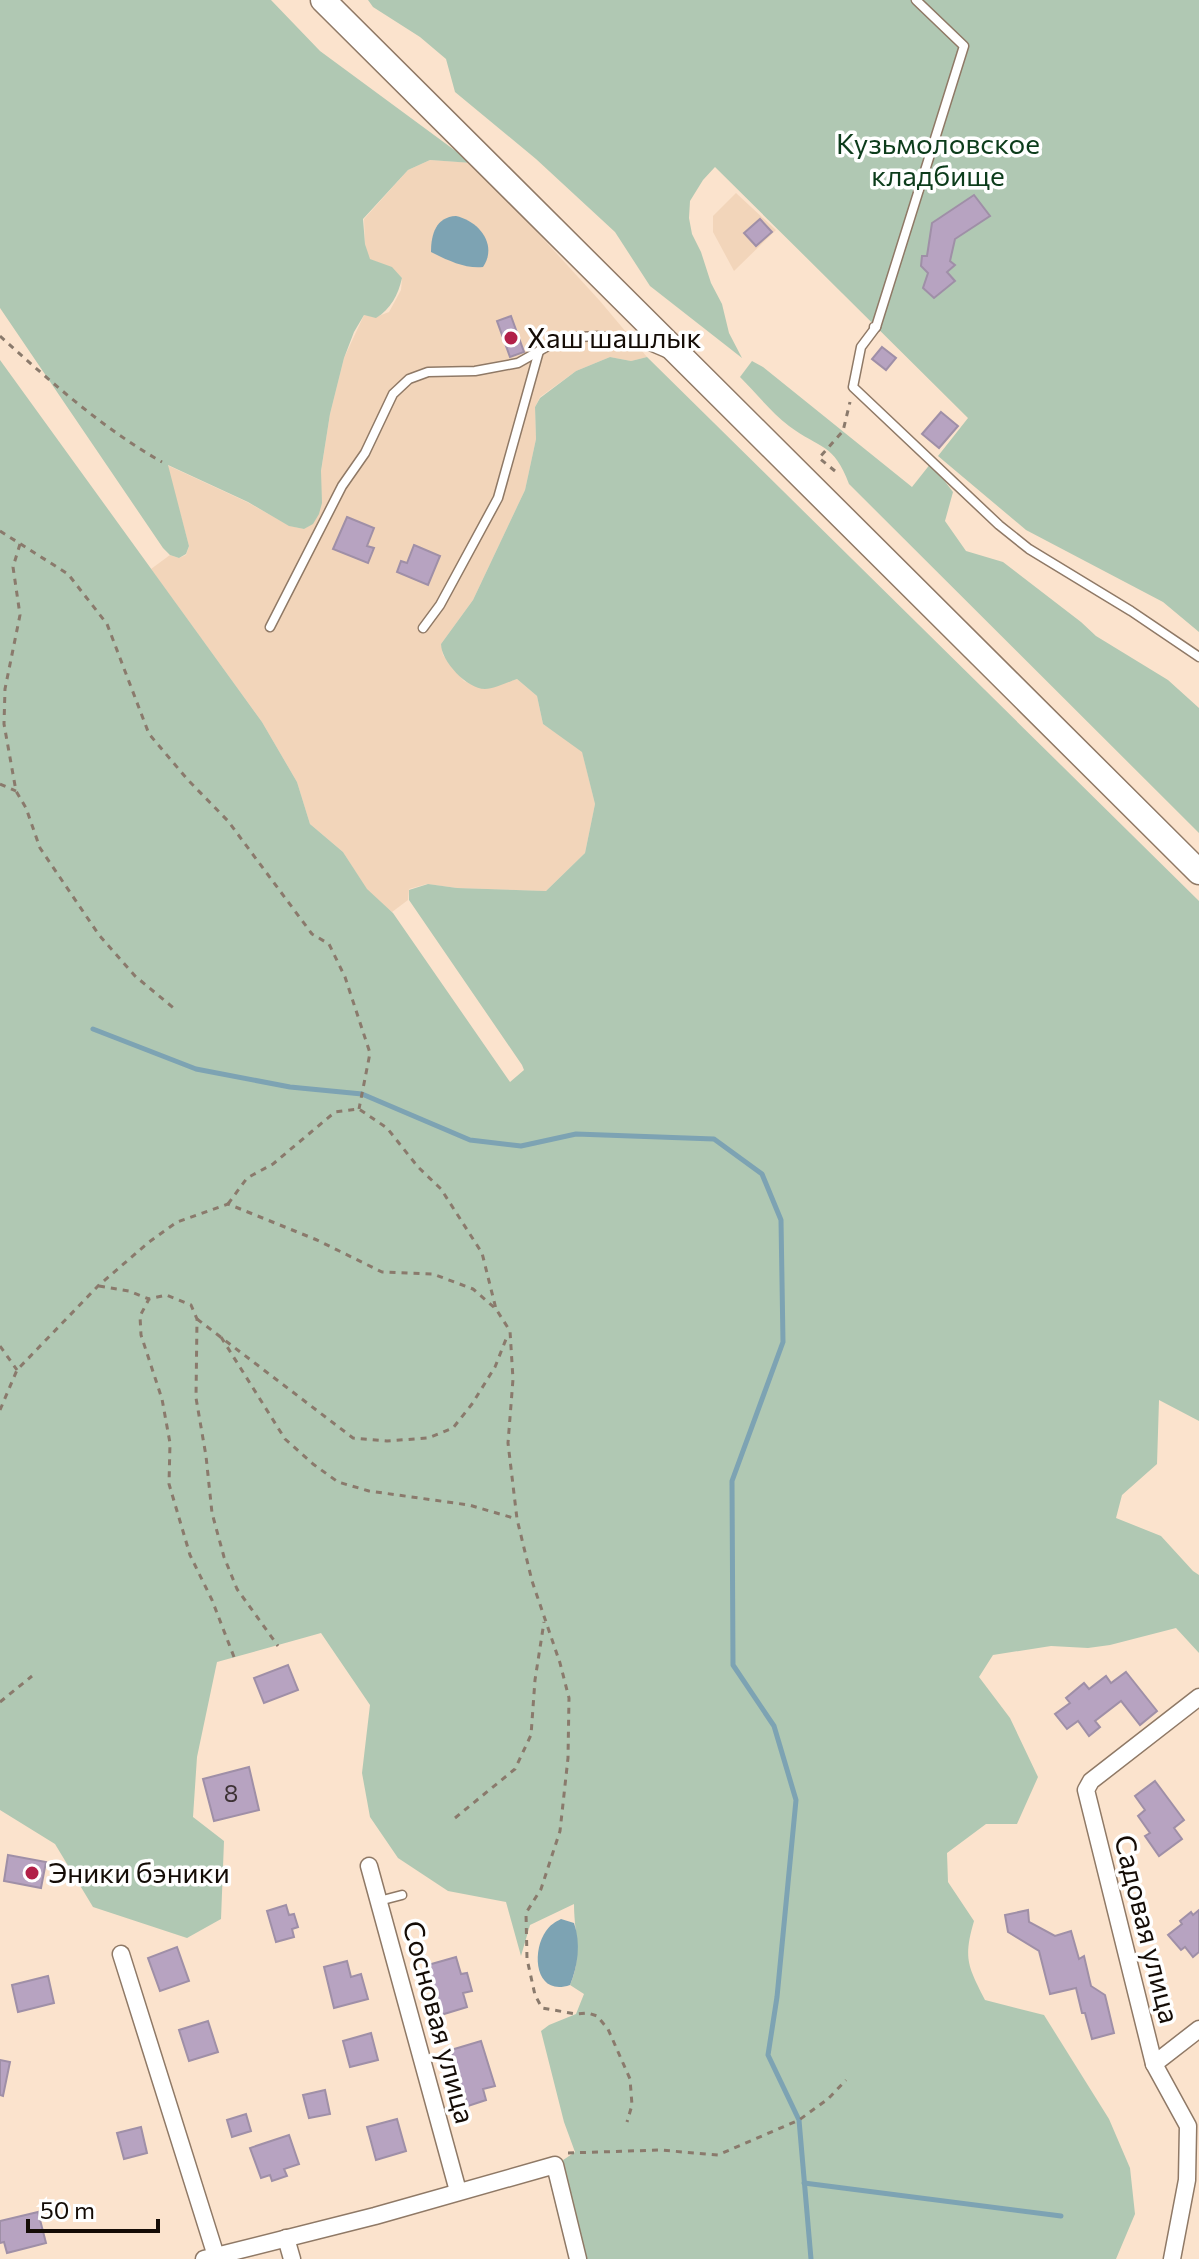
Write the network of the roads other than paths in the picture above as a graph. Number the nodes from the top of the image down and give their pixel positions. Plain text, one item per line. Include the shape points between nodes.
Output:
1 (323, 0) edge
2 (916, 0) edge
3 (539, 351) junction
4 (685, 361) junction
5 (270, 627) dead end
6 (423, 628) dead end
7 (1199, 657) edge
8 (1199, 872) edge
9 (1199, 1697) edge
10 (369, 1866) dead end
11 (402, 1895) dead end
12 (379, 1901) junction
13 (121, 1954) dead end
14 (1199, 2029) edge
15 (1154, 2064) junction
16 (1188, 2126) junction
17 (1199, 2140) edge
18 (458, 2191) junction
19 (286, 2238) junction
20 (210, 2257) edge
21 (292, 2259) edge
22 (578, 2259) edge
23 (1172, 2259) edge

1 - 4 main road
2 - 7 lane via 964,46 875,327 861,347 853,387 1029,549
3 - 4 lane via 555,342 599,336 645,344
3 - 5 lane via 518,363 428,372 409,379 393,394
3 - 6 lane via 498,498
4 - 8 main road
9 - 15 street, Садовая улица via 1087,1785
10 - 12 street, Сосновая улица
11 - 12 lane
12 - 18 street, Сосновая улица
13 - 20 street
14 - 15 street
15 - 16 street, Садовая улица
16 - 17 street
16 - 23 street, Садовая улица via 1187,2180
18 - 19 street
18 - 22 street via 558,2159
19 - 20 street
19 - 21 street

